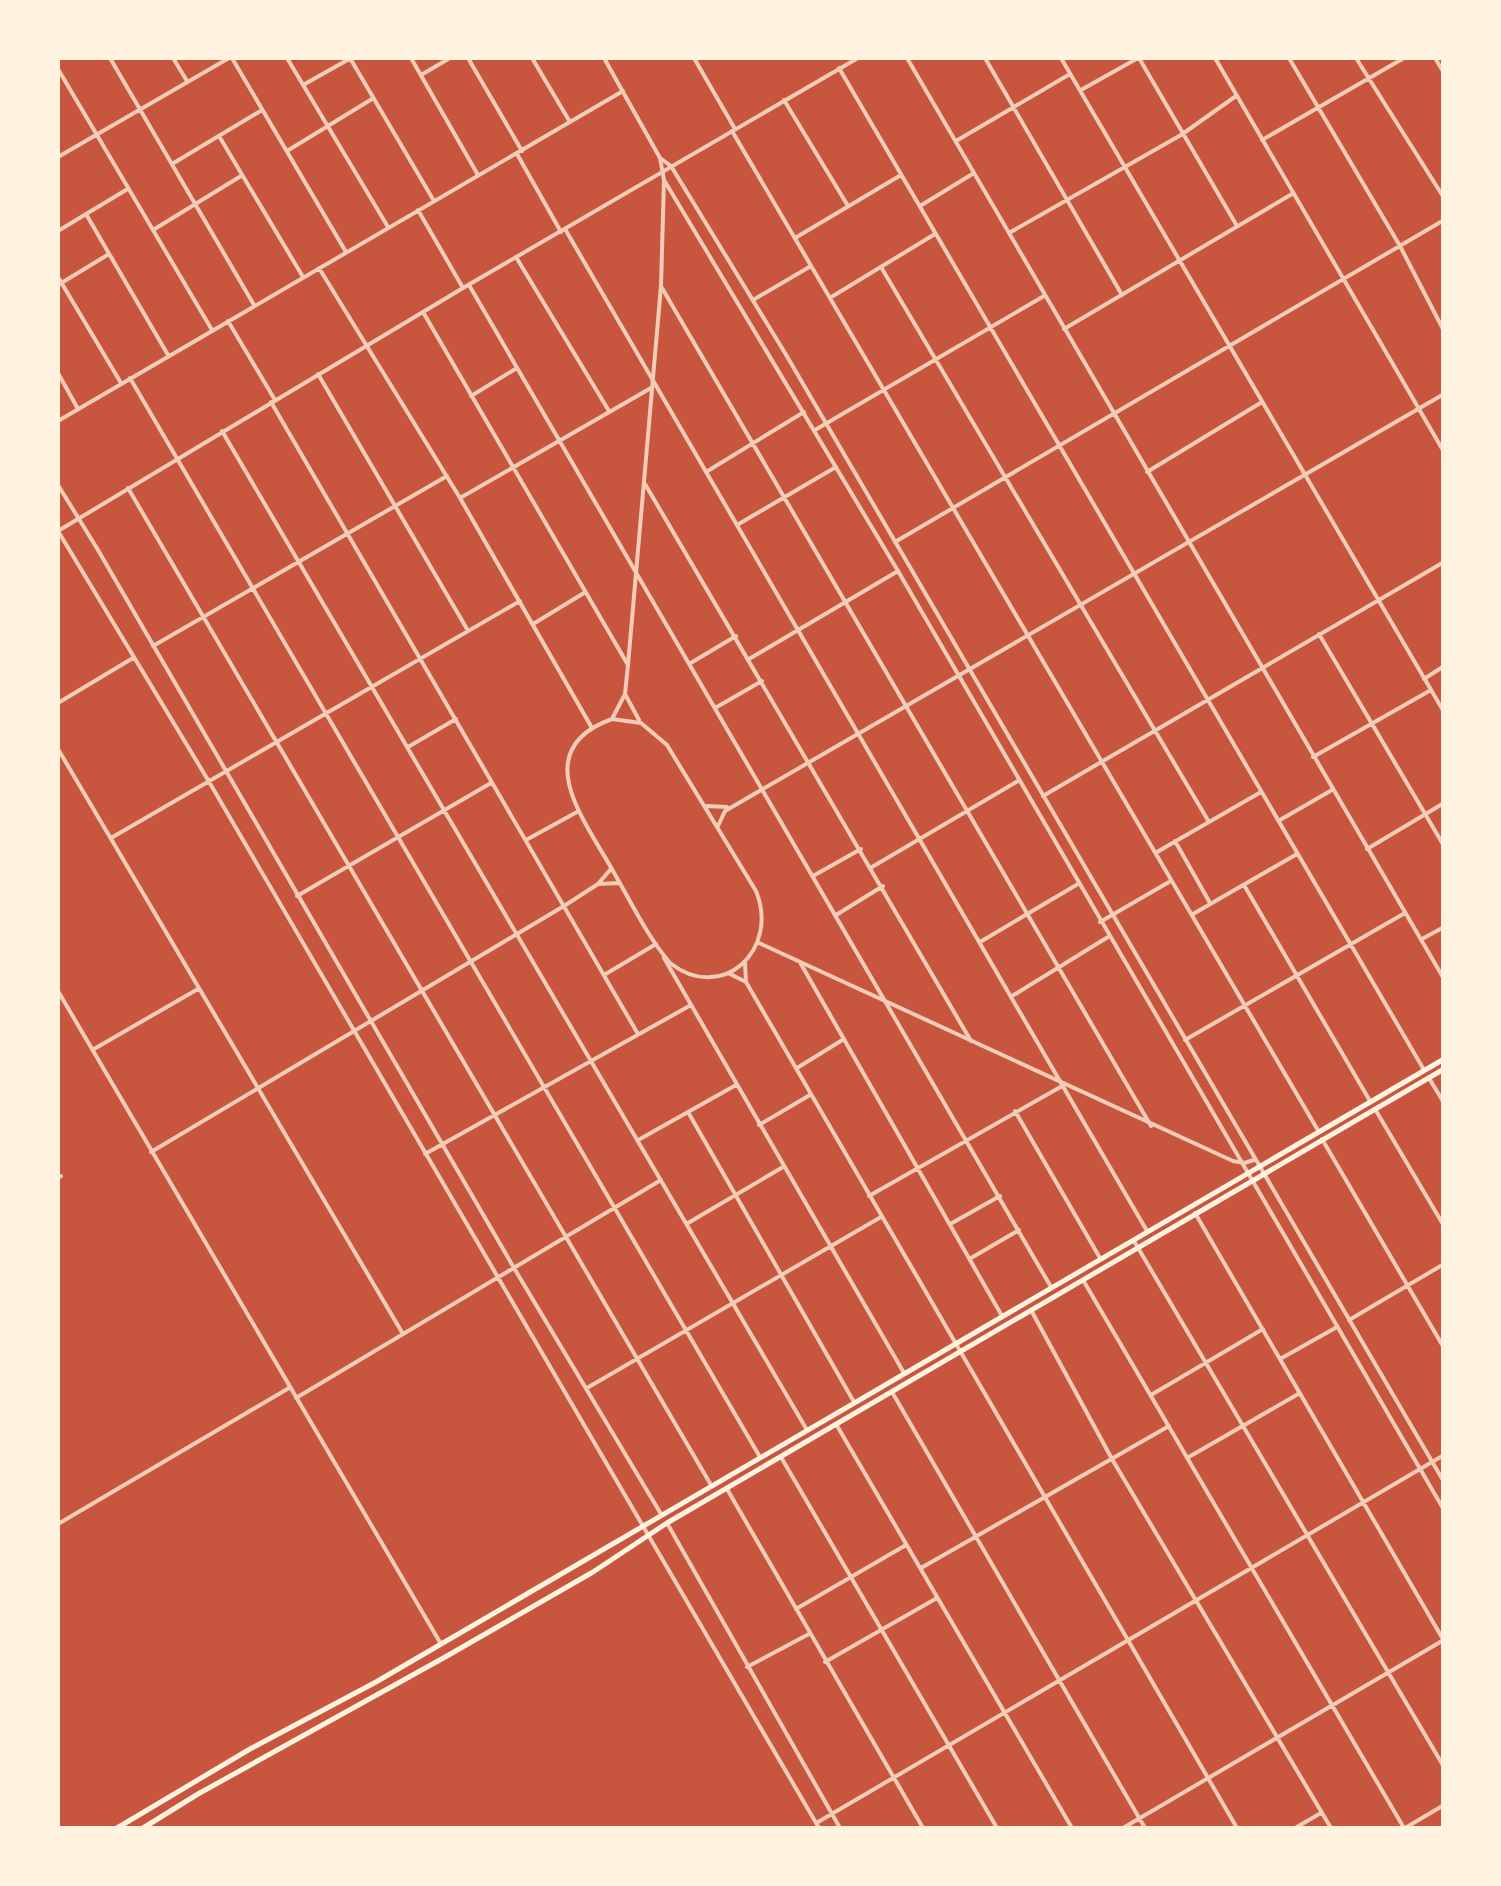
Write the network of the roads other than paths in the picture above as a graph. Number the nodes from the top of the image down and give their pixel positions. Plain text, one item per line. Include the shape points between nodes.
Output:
1 (110, 58) edge
2 (174, 58) edge
3 (230, 58) edge
4 (287, 58) edge
5 (350, 58) edge
6 (411, 58) edge
7 (450, 58) edge
8 (468, 58) edge
9 (532, 58) edge
10 (604, 58) edge
11 (695, 58) edge
12 (840, 58) edge
13 (858, 58) edge
14 (906, 58) edge
15 (984, 58) edge
16 (1062, 58) edge
17 (1138, 58) edge
18 (1214, 58) edge
19 (1289, 58) edge
20 (1356, 58) edge
21 (1404, 58) edge
22 (1434, 58) edge
23 (842, 67) junction
24 (58, 68) edge
25 (1444, 72) edge
26 (421, 74) junction
27 (1070, 74) junction
28 (1368, 78) junction
29 (187, 81) junction
30 (304, 86) junction
31 (1080, 90) junction
32 (623, 91) junction
33 (1236, 96) junction
34 (374, 98) junction
35 (784, 100) junction
36 (1319, 107) junction
37 (1013, 108) junction
38 (140, 110) junction
39 (262, 110) junction
40 (570, 122) junction
41 (328, 128) junction
42 (734, 130) junction
43 (96, 135) junction
44 (1181, 135) junction
45 (219, 136) junction
46 (1262, 140) junction
47 (956, 141) junction
48 (287, 151) junction
49 (519, 152) junction
50 (58, 157) edge
51 (660, 158) junction
52 (172, 164) junction
53 (672, 166) junction
54 (1125, 167) junction
55 (660, 172) junction
56 (974, 173) junction
57 (901, 175) junction
58 (241, 176) junction
59 (479, 176) junction
60 (664, 180) junction
61 (128, 189) junction
62 (1292, 194) junction
63 (1066, 198) junction
64 (1444, 198) edge
65 (434, 201) junction
66 (196, 204) junction
67 (848, 206) junction
68 (920, 206) junction
69 (418, 210) junction
70 (86, 214) junction
71 (1444, 220) edge
72 (1237, 226) junction
73 (388, 228) junction
74 (153, 230) junction
75 (563, 230) junction
76 (58, 231) edge
77 (936, 234) junction
78 (1008, 234) junction
79 (795, 238) junction
80 (1400, 246) junction
81 (346, 252) junction
82 (109, 254) junction
83 (516, 257) junction
84 (1180, 260) junction
85 (812, 266) junction
86 (319, 267) junction
87 (881, 267) junction
88 (303, 277) junction
89 (59, 281) edge
90 (1343, 281) junction
91 (466, 286) junction
92 (661, 286) junction
93 (1122, 294) junction
94 (1044, 296) junction
95 (831, 297) junction
96 (753, 300) junction
97 (254, 305) junction
98 (423, 312) junction
99 (228, 321) junction
100 (990, 328) junction
101 (1064, 329) junction
102 (212, 330) junction
103 (1444, 331) edge
104 (1230, 345) junction
105 (366, 347) junction
106 (168, 355) junction
107 (938, 358) junction
108 (517, 368) junction
109 (58, 373) edge
110 (318, 374) junction
111 (130, 378) junction
112 (651, 379) junction
113 (120, 383) junction
114 (651, 388) junction
115 (884, 390) junction
116 (1444, 394) edge
117 (471, 396) junction
118 (273, 401) junction
119 (1262, 402) junction
120 (1420, 408) junction
121 (78, 409) junction
122 (608, 410) junction
123 (804, 412) junction
124 (1114, 414) junction
125 (58, 421) edge
126 (826, 424) junction
127 (222, 431) junction
128 (814, 431) junction
129 (558, 440) junction
130 (754, 442) junction
131 (1060, 446) junction
132 (1444, 452) edge
133 (177, 458) junction
134 (512, 467) junction
135 (836, 468) junction
136 (706, 472) junction
137 (1147, 472) junction
138 (1304, 475) junction
139 (447, 476) junction
140 (1006, 477) junction
141 (643, 480) junction
142 (58, 485) edge
143 (128, 488) junction
144 (786, 497) junction
145 (460, 498) junction
146 (396, 506) junction
147 (954, 508) junction
148 (79, 518) junction
149 (737, 525) junction
150 (58, 531) edge
151 (348, 534) junction
152 (895, 542) junction
153 (1188, 542) junction
154 (299, 562) junction
155 (1440, 564) edge
156 (898, 571) junction
157 (636, 573) junction
158 (1134, 574) junction
159 (1444, 576) edge
160 (253, 590) junction
161 (584, 593) junction
162 (520, 601) junction
163 (846, 601) junction
164 (1378, 602) junction
165 (1081, 604) junction
166 (204, 617) junction
167 (533, 624) junction
168 (468, 630) junction
169 (798, 630) junction
170 (1319, 634) junction
171 (736, 636) junction
172 (1027, 636) junction
173 (153, 646) junction
174 (420, 657) junction
175 (133, 658) junction
176 (749, 659) junction
177 (689, 664) junction
178 (628, 665) junction
179 (1444, 666) edge
180 (1262, 668) junction
181 (968, 670) junction
182 (958, 676) junction
183 (1424, 678) junction
184 (762, 681) junction
185 (371, 686) junction
186 (1431, 690) junction
187 (624, 694) junction
188 (1208, 700) junction
189 (58, 703) edge
190 (1441, 704) edge
191 (907, 706) junction
192 (715, 708) junction
193 (1444, 712) edge
194 (324, 713) junction
195 (456, 719) junction
196 (612, 719) junction
197 (641, 723) junction
198 (1371, 724) junction
199 (592, 728) junction
200 (1154, 730) junction
201 (858, 734) junction
202 (277, 740) junction
203 (408, 747) junction
204 (58, 748) edge
205 (1314, 757) junction
206 (810, 762) junction
207 (1100, 762) junction
208 (223, 771) junction
209 (208, 780) junction
210 (1018, 781) junction
211 (492, 782) junction
212 (762, 790) junction
213 (1332, 790) junction
214 (1261, 792) junction
215 (1043, 796) junction
216 (1444, 803) edge
217 (706, 806) junction
218 (732, 807) junction
219 (445, 809) junction
220 (968, 810) junction
221 (577, 812) junction
222 (1425, 814) junction
223 (1278, 821) junction
224 (1209, 822) junction
225 (718, 826) junction
226 (397, 836) junction
227 (111, 838) junction
228 (919, 839) junction
229 (526, 840) junction
230 (1176, 841) junction
231 (1444, 846) edge
232 (861, 848) junction
233 (1367, 849) junction
234 (1155, 853) junction
235 (1297, 854) junction
236 (350, 864) junction
237 (872, 866) junction
238 (612, 868) junction
239 (813, 876) junction
240 (1171, 881) junction
241 (598, 884) junction
242 (620, 884) junction
243 (1078, 884) junction
244 (1244, 884) junction
245 (883, 886) junction
246 (296, 896) junction
247 (1210, 904) junction
248 (564, 906) junction
249 (1029, 913) junction
250 (1405, 913) junction
251 (836, 915) junction
252 (1112, 915) junction
253 (1191, 915) junction
254 (1100, 922) junction
255 (1444, 926) edge
256 (518, 934) junction
257 (1108, 937) junction
258 (1420, 940) junction
259 (980, 942) junction
260 (656, 944) junction
261 (759, 944) junction
262 (1350, 944) junction
263 (662, 954) junction
264 (470, 963) junction
265 (745, 963) junction
266 (801, 964) junction
267 (1060, 967) junction
268 (727, 973) junction
269 (604, 974) junction
270 (1297, 975) junction
271 (1444, 980) edge
272 (746, 982) junction
273 (198, 989) junction
274 (58, 990) edge
275 (424, 990) junction
276 (1012, 996) junction
277 (888, 1003) junction
278 (691, 1005) junction
279 (1243, 1006) junction
280 (371, 1022) junction
281 (354, 1032) junction
282 (638, 1034) junction
283 (844, 1040) junction
284 (971, 1040) junction
285 (1185, 1040) junction
286 (92, 1050) junction
287 (1444, 1059) edge
288 (591, 1061) junction
289 (1444, 1069) edge
290 (795, 1070) junction
291 (1424, 1070) junction
292 (1429, 1078) junction
293 (1063, 1084) junction
294 (736, 1085) junction
295 (257, 1088) junction
296 (544, 1088) junction
297 (810, 1096) junction
298 (1370, 1102) junction
299 (1444, 1103) edge
300 (1375, 1109) junction
301 (1015, 1111) junction
302 (688, 1112) junction
303 (496, 1114) junction
304 (759, 1125) junction
305 (1151, 1126) junction
306 (1320, 1136) junction
307 (967, 1139) junction
308 (638, 1140) junction
309 (442, 1144) junction
310 (150, 1152) junction
311 (424, 1154) junction
312 (1254, 1160) junction
313 (1241, 1163) junction
314 (783, 1167) junction
315 (1259, 1167) junction
316 (918, 1168) junction
317 (1247, 1173) junction
318 (1263, 1174) junction
319 (661, 1180) junction
320 (1252, 1181) junction
321 (735, 1195) junction
322 (869, 1196) junction
323 (1000, 1196) junction
324 (616, 1207) junction
325 (1195, 1213) junction
326 (882, 1217) junction
327 (688, 1224) junction
328 (950, 1224) junction
329 (1443, 1224) edge
330 (1019, 1230) junction
331 (1147, 1231) junction
332 (566, 1236) junction
333 (1133, 1239) junction
334 (830, 1247) junction
335 (1138, 1247) junction
336 (1100, 1258) junction
337 (970, 1259) junction
338 (1444, 1264) edge
339 (514, 1268) junction
340 (782, 1276) junction
341 (496, 1278) junction
342 (1083, 1280) junction
343 (1407, 1286) junction
344 (1051, 1287) junction
345 (734, 1303) junction
346 (1031, 1310) junction
347 (1002, 1316) junction
348 (1348, 1320) junction
349 (1337, 1327) junction
350 (1262, 1329) junction
351 (686, 1330) junction
352 (403, 1334) junction
353 (955, 1344) junction
354 (1444, 1348) edge
355 (961, 1352) junction
356 (638, 1358) junction
357 (1280, 1359) junction
358 (1205, 1362) junction
359 (904, 1373) junction
360 (289, 1388) junction
361 (585, 1389) junction
362 (892, 1392) junction
363 (1300, 1393) junction
364 (1151, 1395) junction
365 (295, 1399) junction
366 (854, 1402) junction
367 (836, 1424) junction
368 (1169, 1426) junction
369 (1242, 1426) junction
370 (807, 1430) junction
371 (1444, 1455) edge
372 (760, 1457) junction
373 (780, 1457) junction
374 (1187, 1458) junction
375 (1112, 1459) junction
376 (1432, 1462) junction
377 (1419, 1469) junction
378 (1444, 1482) edge
379 (711, 1486) junction
380 (727, 1488) junction
381 (1045, 1498) junction
382 (1362, 1501) junction
383 (1444, 1510) edge
384 (661, 1514) junction
385 (58, 1524) edge
386 (667, 1524) junction
387 (642, 1526) junction
388 (1304, 1534) junction
389 (648, 1536) junction
390 (975, 1538) junction
391 (906, 1545) junction
392 (1250, 1566) junction
393 (920, 1569) junction
394 (850, 1577) junction
395 (937, 1598) junction
396 (1194, 1599) junction
397 (796, 1610) junction
398 (881, 1629) junction
399 (809, 1634) junction
400 (1126, 1639) junction
401 (1443, 1641) edge
402 (440, 1644) junction
403 (825, 1662) junction
404 (747, 1668) junction
405 (1388, 1674) junction
406 (1057, 1679) junction
407 (1331, 1707) junction
408 (1003, 1711) junction
409 (1275, 1739) junction
410 (948, 1744) junction
411 (1444, 1767) edge
412 (893, 1777) junction
413 (1208, 1778) junction
414 (1444, 1805) edge
415 (1321, 1813) junction
416 (831, 1814) junction
417 (1139, 1819) junction
418 (818, 1826) edge
419 (118, 1828) edge
420 (143, 1828) edge
421 (840, 1828) edge
422 (923, 1828) edge
423 (997, 1828) edge
424 (1072, 1828) edge
425 (1123, 1828) edge
426 (1144, 1828) edge
427 (1237, 1828) edge
428 (1294, 1828) edge
429 (1330, 1828) edge
430 (1404, 1828) edge

1 - 38 street
2 - 29 street
3 - 29 street
3 - 39 street
4 - 30 street
5 - 30 street
5 - 34 street
6 - 26 street
7 - 26 street
8 - 49 street
9 - 40 street
10 - 32 street
11 - 42 street
12 - 23 street
13 - 23 street
14 - 47 street
15 - 37 street
16 - 27 street
17 - 31 street
17 - 44 street
18 - 33 street
19 - 36 street
20 - 28 street
21 - 28 street
22 - 25 street
23 - 35 street
23 - 57 street
24 - 43 street
26 - 59 street
27 - 31 street
27 - 37 street
28 - 36 street
28 - 64 street
29 - 38 street
30 - 41 street
31 - 54 street
32 - 40 street
32 - 51 street
33 - 44 street
33 - 46 street
34 - 41 street
34 - 65 street
35 - 42 street
35 - 67 street
36 - 46 street
36 - 80 street
37 - 47 street
37 - 63 street
38 - 43 street
38 - 52 street
39 - 45 street
39 - 48 street
40 - 49 street
41 - 48 street
41 - 73 street
42 - 53 street
42 - 79 street
43 - 50 street
43 - 61 street
44 - 54 street
44 - 72 street
45 - 52 street
45 - 58 street
46 - 62 street
47 - 56 street
48 - 81 street
49 - 59 street
49 - 75 street
51 - 53 street
51 - 55 street
52 - 66 street
53 - 55 street
53 - 96 street
54 - 63 street
54 - 84 street
55 - 60 street
55 - 75 street
56 - 68 street
56 - 78 street
57 - 67 street
57 - 68 street
58 - 66 street
58 - 88 street
59 - 65 street
60 - 92 street
60 - 123 street
61 - 70 street
61 - 74 street
62 - 72 street
62 - 90 street
63 - 78 street
63 - 93 street
65 - 69 street
66 - 74 street
66 - 97 street
67 - 79 street
68 - 77 street
69 - 73 street
69 - 91 street
70 - 76 street
70 - 82 street
71 - 80 street
72 - 84 street
73 - 81 street
74 - 102 street
75 - 83 street
75 - 112 street
77 - 87 street
77 - 100 street
78 - 94 street
79 - 85 street
80 - 90 street
80 - 103 street
81 - 86 street
82 - 89 street
82 - 106 street
83 - 91 street
83 - 122 street
84 - 93 street
84 - 104 street
85 - 95 street
85 - 96 street
86 - 88 street
86 - 105 street
87 - 95 street
87 - 107 street
88 - 97 street
89 - 113 street
90 - 104 street
90 - 120 street
91 - 98 street
91 - 108 street
92 - 112 street
92 - 130 street
93 - 101 street
94 - 100 street
94 - 101 street
95 - 115 street
96 - 126 street
97 - 99 street
98 - 105 street
98 - 117 street
99 - 102 street
99 - 118 street
100 - 107 street
100 - 131 street
101 - 124 street
102 - 106 street
104 - 119 street
104 - 124 street
105 - 110 street
105 - 139 street
106 - 111 street
107 - 115 street
107 - 140 street
108 - 117 street
108 - 129 street
109 - 121 street
110 - 118 street
110 - 146 street
111 - 113 street
111 - 133 street
112 - 114 street
112 - 136 street
113 - 121 street
114 - 122 street
114 - 141 street
115 - 126 street
115 - 147 street
116 - 120 street
117 - 134 street
118 - 127 street
118 - 151 street
119 - 137 street
119 - 138 street
120 - 132 street
120 - 138 street
121 - 125 street
122 - 129 street
123 - 128 street
123 - 130 street
124 - 131 street
124 - 137 street
126 - 128 street
126 - 152 street
127 - 133 street
127 - 154 street
128 - 135 street
129 - 134 street
129 - 157 street
130 - 136 street
130 - 144 street
131 - 140 street
131 - 158 street
133 - 143 street
133 - 160 street
134 - 145 street
134 - 161 street
135 - 144 street
135 - 156 street
136 - 149 street
137 - 153 street
138 - 153 street
138 - 164 street
139 - 145 street
139 - 146 street
140 - 147 street
140 - 165 street
141 - 157 street
141 - 171 street
142 - 148 street
143 - 148 street
143 - 166 street
144 - 149 street
144 - 163 street
145 - 162 street
146 - 151 street
146 - 168 street
147 - 152 street
147 - 172 street
148 - 150 street
148 - 173 street
149 - 169 street
150 - 175 street
151 - 154 street
151 - 174 street
152 - 181 street
153 - 158 street
153 - 180 street
154 - 160 street
154 - 185 street
155 - 159 street
155 - 164 street
156 - 163 street
156 - 182 street
157 - 177 street
157 - 178 street
158 - 165 street
158 - 188 street
160 - 166 street
160 - 194 street
161 - 167 street
161 - 178 street
162 - 167 street
162 - 168 street
163 - 169 street
163 - 191 street
164 - 170 street
164 - 183 street
165 - 172 street
165 - 200 street
166 - 173 street
166 - 202 street
167 - 199 street
168 - 174 street
169 - 176 street
169 - 201 street
170 - 180 street
170 - 198 street
171 - 176 street
171 - 177 street
172 - 181 street
172 - 207 street
173 - 208 street
174 - 185 street
174 - 195 street
175 - 189 street
175 - 209 street
176 - 184 street
177 - 192 street
178 - 187 street
179 - 183 street
180 - 188 street
180 - 205 street
181 - 182 street
181 - 215 street
182 - 191 street
182 - 210 street
183 - 186 street
184 - 192 street
184 - 206 street
185 - 194 street
185 - 203 street
186 - 190 street
186 - 198 street
187 - 196 street
187 - 197 street
188 - 200 street
188 - 214 street
190 - 193 street
191 - 201 street
191 - 220 street
192 - 212 street
194 - 202 street
194 - 226 street
195 - 203 street
195 - 211 street
196 - 197 street
196 - 199 street
197 - 217 street via 668,745
198 - 205 street
198 - 222 street
199 - 221 street via 568,766
200 - 207 street
200 - 224 street
201 - 206 street
201 - 228 street
202 - 208 street
202 - 236 street
203 - 219 street
204 - 227 street
205 - 213 street
206 - 212 street
206 - 232 street
207 - 215 street
207 - 234 street
208 - 209 street
208 - 246 street
209 - 227 street
209 - 281 street
210 - 220 street
210 - 243 street
211 - 219 street
211 - 229 street
212 - 218 street
212 - 239 street
213 - 223 street
213 - 233 street
214 - 223 street
214 - 224 street
215 - 252 street
216 - 222 street
217 - 218 street
217 - 225 street
218 - 225 street
219 - 226 street
219 - 256 street
220 - 228 street
220 - 249 street
221 - 229 street
221 - 238 street
222 - 231 street
222 - 233 street
223 - 235 street
224 - 230 street
225 - 261 street via 760,902
226 - 236 street
226 - 264 street
227 - 273 street
228 - 237 street
228 - 259 street
229 - 248 street
230 - 234 street
230 - 247 street
232 - 237 street
232 - 239 street
233 - 250 street
234 - 240 street
235 - 244 street
235 - 262 street
236 - 246 street
236 - 275 street
237 - 245 street
238 - 241 street
238 - 242 street
239 - 251 street
240 - 252 street
240 - 253 street
241 - 242 street
241 - 248 street
242 - 260 street
243 - 249 street
243 - 254 street
244 - 247 street
244 - 270 street
245 - 251 street
245 - 284 street
246 - 280 street
247 - 253 street
248 - 256 street
248 - 269 street
249 - 259 street
249 - 267 street
250 - 258 street
250 - 262 street
251 - 277 street
252 - 254 street
252 - 285 street
253 - 279 street
254 - 257 street
255 - 258 street
256 - 264 street
256 - 288 street
257 - 267 street
257 - 313 street
258 - 271 street
259 - 276 street
260 - 263 street
260 - 269 street
261 - 265 street
261 - 266 street
262 - 270 street
262 - 291 street
263 - 268 street via 686,973
263 - 278 street
264 - 275 street
264 - 296 street
265 - 268 street
265 - 272 street
266 - 277 street
266 - 283 street
267 - 276 street
267 - 305 street
268 - 272 street
269 - 282 street
270 - 279 street
270 - 298 street
272 - 290 street
273 - 286 street
273 - 295 street
274 - 286 street
275 - 280 street
275 - 303 street
276 - 293 street
277 - 284 street
277 - 307 street
278 - 282 street
278 - 294 street
279 - 285 street
279 - 306 street
280 - 281 street
280 - 309 street
281 - 295 street
281 - 311 street
282 - 288 street
283 - 290 street
283 - 316 street
284 - 293 street
285 - 312 street
286 - 310 street
287 - 291 main road
288 - 296 street
288 - 308 street
289 - 292 main road
290 - 297 street
291 - 298 main road
292 - 299 street
292 - 300 main road
293 - 301 street
293 - 305 street
293 - 331 street
294 - 302 street
294 - 304 street
295 - 310 street
295 - 352 street
296 - 303 street
296 - 324 street
297 - 304 street
297 - 322 street
298 - 306 main road
300 - 306 main road
300 - 329 street
301 - 307 street
301 - 336 street
302 - 308 street
302 - 321 street
303 - 309 street
303 - 332 street
304 - 314 street
305 - 313 street
306 - 315 main road
306 - 318 main road
306 - 343 street
307 - 316 street
307 - 323 street
308 - 319 street
309 - 311 street
309 - 339 street
310 - 360 street
311 - 341 street
312 - 313 street
312 - 315 street
313 - 317 street
314 - 321 street
314 - 334 street
315 - 317 main road
315 - 318 street
316 - 322 street
316 - 328 street
317 - 320 street
317 - 331 main road
318 - 320 main road
318 - 348 street
319 - 324 street
319 - 327 street
320 - 325 main road
320 - 349 street
321 - 327 street
321 - 340 street
322 - 326 street
323 - 328 street
323 - 330 street
324 - 332 street
324 - 351 street
325 - 335 main road
325 - 350 street
326 - 334 street
326 - 353 street
327 - 345 street
328 - 337 street
330 - 337 street
330 - 344 street
331 - 333 main road
332 - 339 street
332 - 356 street
333 - 335 street
333 - 336 main road
334 - 340 street
334 - 359 street
335 - 342 main road
335 - 358 street
336 - 344 main road
337 - 347 street
338 - 343 street
339 - 341 street
339 - 361 street
340 - 345 street
340 - 366 street
341 - 352 street
341 - 387 street
342 - 346 main road
342 - 364 street
343 - 348 street
343 - 354 street
344 - 347 main road
345 - 351 street
345 - 370 street
346 - 355 main road
346 - 375 street
347 - 353 main road
348 - 376 street
349 - 357 street
349 - 377 street
350 - 357 street
350 - 358 street
351 - 356 street
351 - 372 street
352 - 365 street
353 - 355 street
353 - 359 main road
355 - 362 main road
355 - 381 street
356 - 361 street
356 - 379 street
357 - 363 street
358 - 364 street
358 - 369 street
359 - 366 main road
360 - 365 street
360 - 385 street
361 - 384 street
362 - 367 main road
362 - 390 street
363 - 369 street
363 - 382 street
364 - 368 street
365 - 402 street
366 - 370 main road
367 - 373 main road
367 - 391 street
368 - 374 street
368 - 375 street
369 - 374 street
369 - 388 street
370 - 372 main road
371 - 376 street
372 - 379 main road
373 - 380 main road
373 - 394 street
374 - 392 street
375 - 381 street
375 - 396 street
376 - 377 street
376 - 378 street
377 - 382 street
377 - 383 street
379 - 384 main road
380 - 386 main road
380 - 397 street
381 - 390 street
381 - 400 street
382 - 388 street
382 - 401 street
384 - 387 main road
386 - 389 main road
386 - 404 street
387 - 389 street
387 - 402 main road
388 - 392 street
388 - 405 street
389 - 418 street
389 - 420 main road
390 - 393 street
390 - 406 street
391 - 393 street
391 - 394 street
392 - 396 street
392 - 407 street
393 - 395 street
394 - 397 street
394 - 398 street
395 - 398 street
395 - 408 street
396 - 400 street
396 - 409 street
397 - 399 street
398 - 403 street
398 - 410 street
399 - 403 street
399 - 404 street
400 - 406 street
400 - 413 street
401 - 405 street
402 - 419 main road
403 - 412 street
404 - 416 street
405 - 407 street
405 - 411 street
406 - 408 street
406 - 417 street
407 - 409 street
407 - 430 street
408 - 410 street
408 - 424 street
409 - 413 street
409 - 415 street
410 - 412 street
410 - 423 street
412 - 416 street
412 - 422 street
413 - 417 street
413 - 427 street
414 - 430 street
415 - 428 street
415 - 429 street
416 - 418 street
416 - 421 street
417 - 425 street
417 - 426 street

